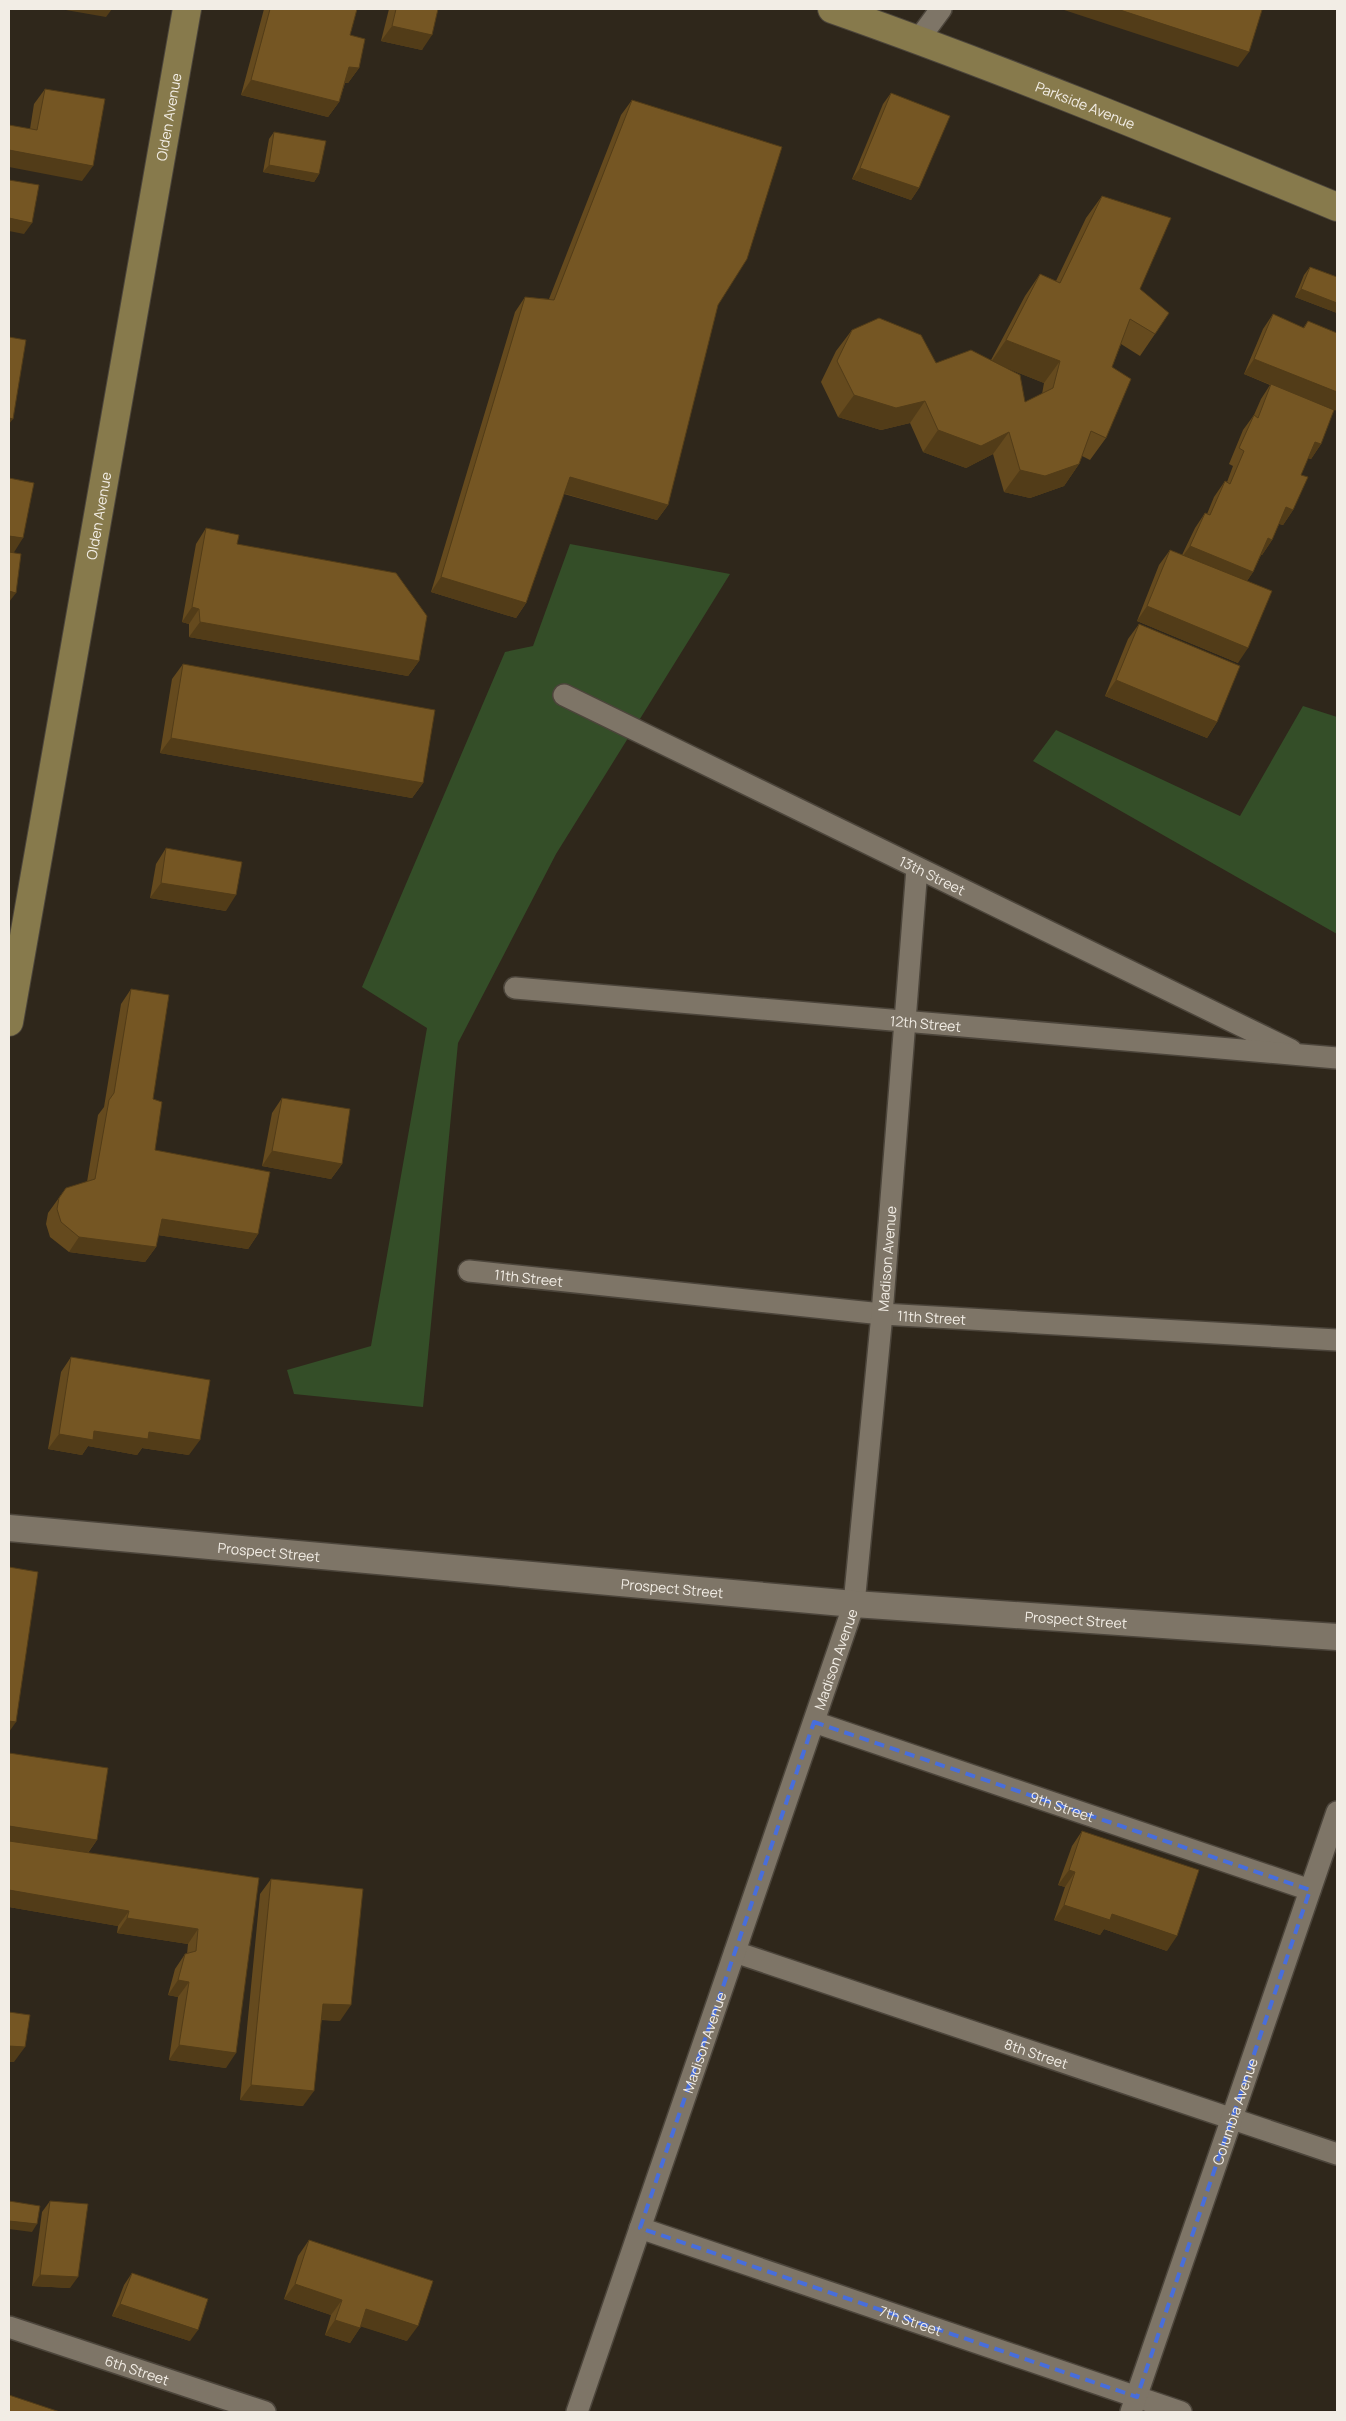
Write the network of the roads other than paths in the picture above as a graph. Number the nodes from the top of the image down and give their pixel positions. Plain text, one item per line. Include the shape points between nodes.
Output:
1 (187, 9) edge
2 (832, 9) edge
3 (941, 9) edge
4 (919, 39) junction
5 (1337, 207) edge
6 (564, 696) dead end
7 (917, 868) junction
8 (515, 988) dead end
9 (9, 1022) edge
10 (905, 1022) junction
11 (1302, 1055) junction
12 (1337, 1058) edge
13 (469, 1271) dead end
14 (882, 1314) junction
15 (1337, 1340) edge
16 (9, 1528) edge
17 (854, 1604) junction
18 (1337, 1636) edge
19 (814, 1722) junction
20 (1337, 1812) edge
21 (1310, 1890) junction
22 (735, 1952) junction
23 (1232, 2119) junction
24 (1337, 2154) edge
25 (640, 2228) junction
26 (9, 2327) edge
27 (1134, 2405) edge
28 (265, 2412) edge
29 (577, 2412) edge
30 (1181, 2412) edge

1 - 9 main road, Olden Avenue
2 - 4 main road, Parkside Avenue
3 - 4 street
4 - 5 main road, Parkside Avenue via 1105,111
6 - 7 street, 13th Street
7 - 10 street, Madison Avenue
7 - 11 street, 13th Street
8 - 10 street, 12th Street
10 - 11 street, 12th Street
10 - 14 street, Madison Avenue
11 - 12 street, 12th Street
13 - 14 street, 11th Street
14 - 15 street, 11th Street
14 - 17 street, Madison Avenue
16 - 17 street, Prospect Street
17 - 18 street, Prospect Street
17 - 19 street, Madison Avenue
19 - 21 street, 9th Street
19 - 22 street, Madison Avenue
20 - 21 street, Columbia Avenue
21 - 23 street, Columbia Avenue
22 - 23 street, 8th Street
22 - 25 street, Madison Avenue
23 - 24 street, 8th Street
23 - 27 street, Columbia Avenue
25 - 27 street, 7th Street
25 - 29 street, Madison Avenue
26 - 28 street, 6th Street
27 - 30 street, 7th Street

